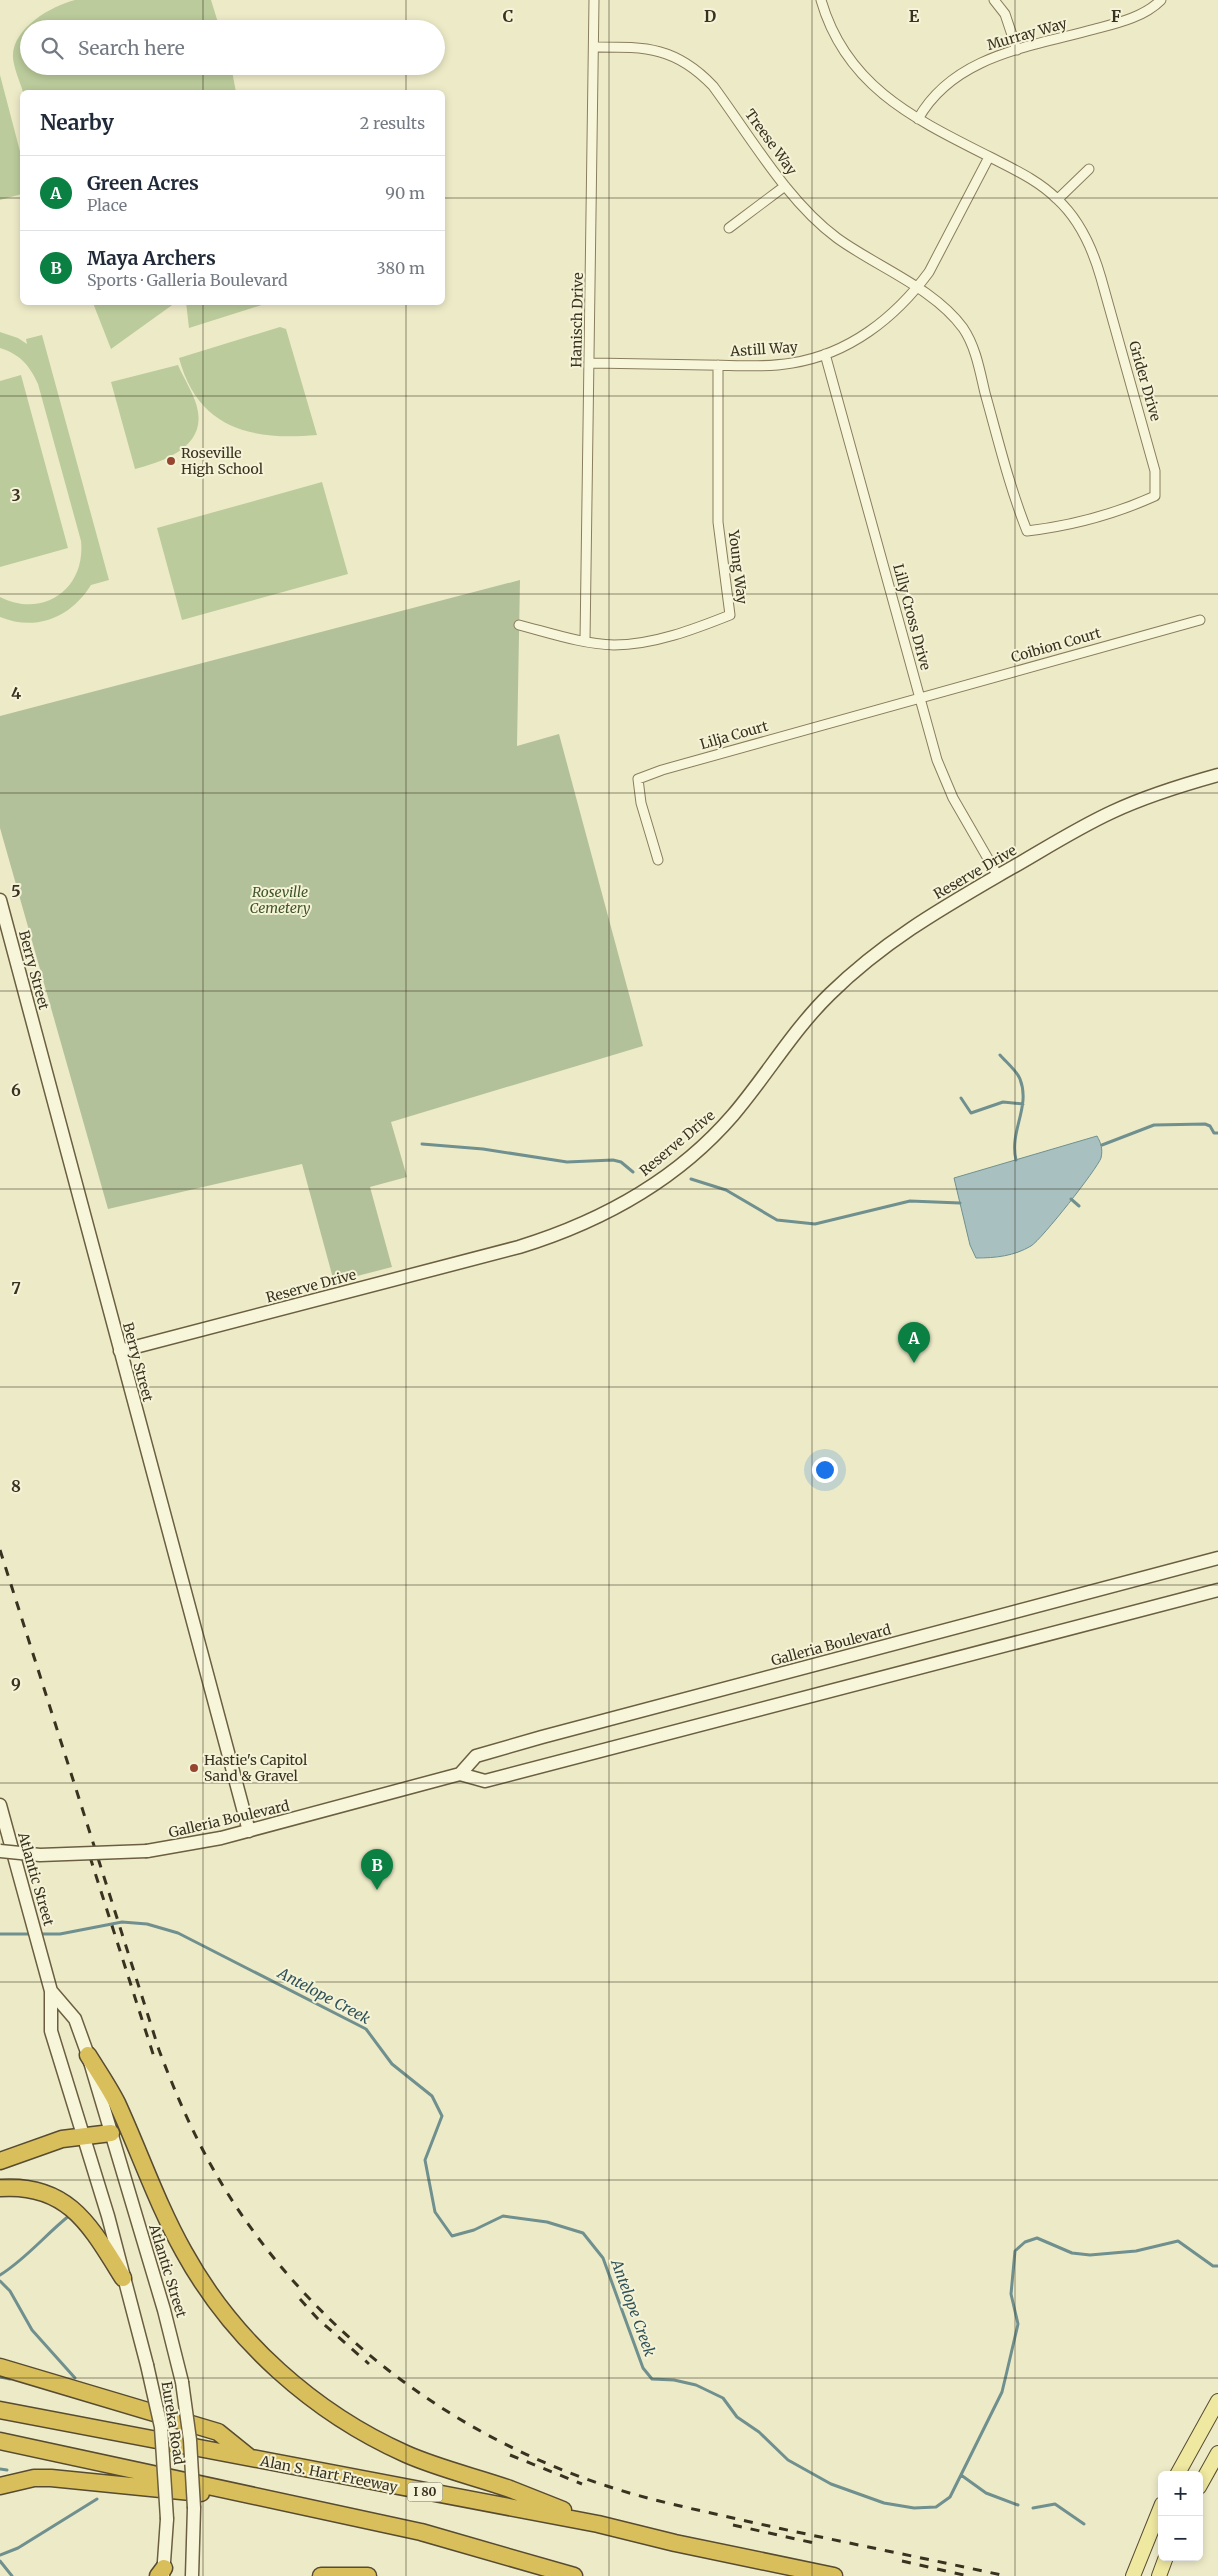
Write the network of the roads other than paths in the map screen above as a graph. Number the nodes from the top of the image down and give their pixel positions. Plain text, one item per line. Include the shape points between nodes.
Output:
1 (594, 0) edge
2 (820, 0) edge
3 (994, 0) edge
4 (1161, 0) edge
5 (594, 47) junction
6 (1018, 50) junction
7 (918, 120) junction
8 (989, 157) junction
9 (1089, 169) dead end
10 (786, 186) junction
11 (1058, 199) junction
12 (729, 228) dead end
13 (917, 288) junction
14 (825, 354) junction
15 (590, 363) junction
16 (718, 365) junction
17 (1200, 620) dead end
18 (520, 625) dead end
19 (585, 641) junction
20 (919, 697) junction
21 (1218, 775) edge
22 (658, 860) dead end
23 (998, 876) junction
24 (0, 900) edge
25 (120, 1351) junction
26 (1218, 1558) edge
27 (1218, 1590) edge
28 (460, 1774) junction
29 (0, 1805) edge
30 (249, 1831) junction
31 (0, 1851) edge
32 (51, 1991) junction
33 (88, 2055) junction
34 (111, 2133) junction
35 (82, 2136) junction
36 (0, 2161) edge
37 (0, 2188) edge
38 (123, 2278) junction
39 (0, 2367) edge
40 (1218, 2401) edge
41 (0, 2410) edge
42 (0, 2441) edge
43 (1218, 2453) edge
44 (252, 2460) junction
45 (1179, 2471) edge
46 (1203, 2481) edge
47 (0, 2486) edge
48 (280, 2501) junction
49 (1158, 2513) edge
50 (598, 2524) junction
51 (1165, 2561) edge
52 (162, 2573) edge
53 (192, 2576) edge
54 (321, 2576) edge
55 (368, 2576) edge
56 (574, 2576) edge
57 (834, 2576) edge
58 (1132, 2576) edge
59 (1159, 2576) edge

1 - 5 street, Hanisch Drive
2 - 7 street, Grider Drive via 853,66 883,95
3 - 6 street via 1005,14
4 - 6 street, Murray Way via 1126,21
5 - 10 street, Treese Way via 654,49 670,53 699,71
5 - 15 street, Hanisch Drive
6 - 7 street, Murray Way via 957,74 934,96
7 - 8 street, Grider Drive
8 - 11 street, Grider Drive via 1026,176
8 - 13 street, Astill Way via 929,272
9 - 11 street
10 - 12 street
10 - 13 street, Treese Way via 837,238
11 - 13 street, Grider Drive via 1085,237 1095,258 1155,471 1155,496 1133,506 1061,526 1027,531 1016,504 970,342 954,317
13 - 14 street, Astill Way via 877,326
14 - 16 street, Astill Way via 777,365
14 - 20 street, Lilly Cross Drive
15 - 16 street, Astill Way
15 - 19 street, Hanisch Drive
16 - 19 street, Young Way via 718,522 730,615 632,644
17 - 20 street, Coibion Court
18 - 19 street, Young Way
20 - 22 street, Lilja Court via 638,779 640,804
20 - 23 street, Lilly Cross Drive via 943,778
21 - 23 main road, Reserve Drive via 1158,792 1111,812
23 - 25 main road, Reserve Drive via 917,923 864,963 795,1032 755,1087 714,1135 666,1175 620,1206 570,1230 520,1247
24 - 25 main road, Berry Street
25 - 30 main road, Berry Street
26 - 28 main road, Galleria Boulevard via 542,1737 476,1756
27 - 28 main road via 494,1779 485,1781
28 - 30 main road, Galleria Boulevard
29 - 32 main road, Atlantic Street
30 - 31 main road, Galleria Boulevard, bridge via 182,1847 147,1851 40,1855
32 - 33 main road, Atlantic Street via 75,2019
32 - 35 main road, Atlantic Street via 51,2031
33 - 34 main road, Atlantic Street
33 - 50 highway via 116,2101 184,2253 221,2307 274,2367 335,2415 408,2455 510,2489
34 - 35 highway
34 - 53 main road, Atlantic Street, bridge via 182,2382 193,2470
35 - 36 highway via 62,2138
35 - 38 main road, Atlantic Street via 108,2216
37 - 38 highway via 30,2189 59,2198 91,2227
38 - 52 main road, Eureka Road, bridge via 159,2420 167,2519
39 - 44 highway via 218,2432
40 - 45 main road
41 - 44 highway, Alan S. Hart Freeway / I 80
42 - 48 highway
43 - 46 main road
44 - 50 highway, Alan S. Hart Freeway / I 80
47 - 48 highway via 17,2480 51,2478
48 - 56 highway via 421,2532
49 - 58 main road
50 - 57 highway, Alan S. Hart Freeway / I 80
51 - 59 main road
54 - 55 highway

